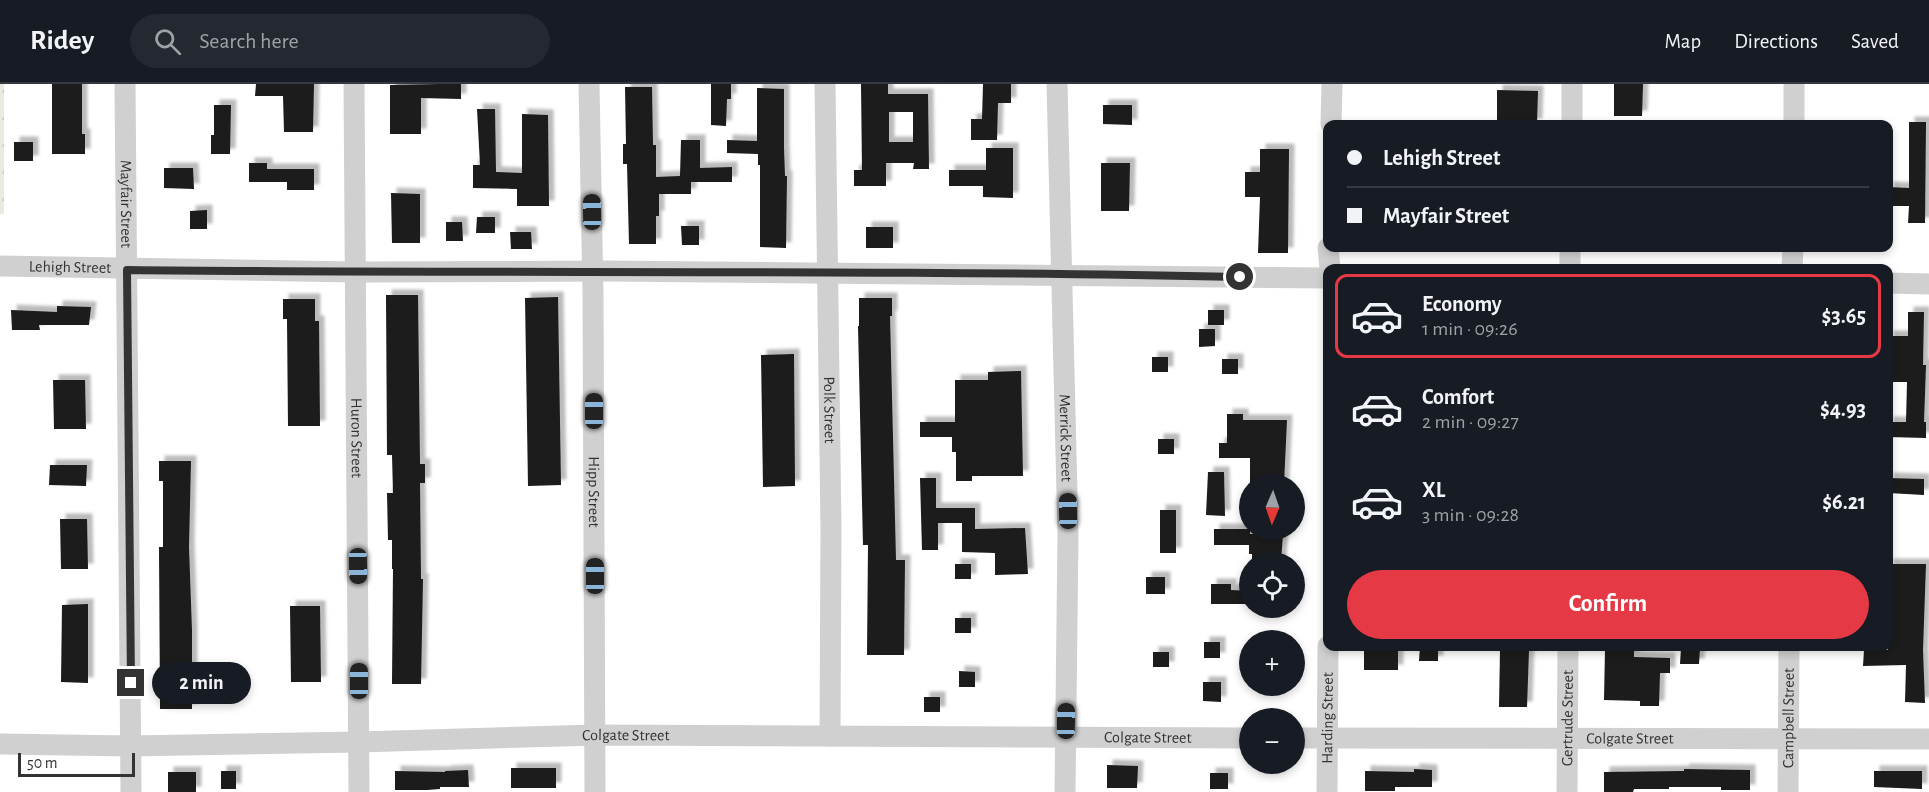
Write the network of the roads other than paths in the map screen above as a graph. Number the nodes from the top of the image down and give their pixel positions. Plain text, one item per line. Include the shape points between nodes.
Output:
1 (125, 84) edge
2 (354, 84) edge
3 (590, 84) edge
4 (825, 84) edge
5 (1057, 84) edge
6 (1332, 84) edge
7 (1572, 84) edge
8 (1794, 84) edge
9 (1331, 120) edge
10 (1572, 120) edge
11 (1794, 120) edge
12 (0, 266) edge
13 (127, 270) junction
14 (593, 271) junction
15 (355, 272) junction
16 (828, 273) junction
17 (1062, 274) junction
18 (1323, 278) edge
19 (1893, 283) edge
20 (1929, 284) edge
21 (1328, 651) edge
22 (1568, 651) edge
23 (1789, 651) edge
24 (596, 735) junction
25 (830, 735) junction
26 (1066, 737) junction
27 (1239, 738) edge
28 (1305, 738) edge
29 (1328, 738) junction
30 (1568, 738) junction
31 (1788, 739) junction
32 (1929, 739) edge
33 (359, 742) junction
34 (0, 744) edge
35 (131, 746) junction
36 (131, 792) edge
37 (359, 792) edge
38 (596, 792) edge
39 (1065, 792) edge
40 (1327, 792) edge
41 (1568, 792) edge
42 (1788, 792) edge

1 - 13 street, Mayfair Street
2 - 15 street, Huron Street
3 - 14 street, Hipp Street
4 - 16 street, Polk Street
5 - 17 street, Merrick Street
6 - 9 street
7 - 10 street
8 - 11 street
12 - 13 street, Lehigh Street
13 - 15 street, Lehigh Street
13 - 35 street, Mayfair Street
14 - 15 street, Lehigh Street
14 - 16 street, Lehigh Street
14 - 24 street, Hipp Street
15 - 33 street, Huron Street
16 - 17 street, Lehigh Street
16 - 25 street, Polk Street
17 - 18 street, Lehigh Street
17 - 26 street, Merrick Street via 1068,535
19 - 20 street
21 - 29 street, Harding Street
22 - 30 street, Gertrude Street
23 - 31 street, Campbell Street
24 - 25 street, Colgate Street
24 - 33 street, Colgate Street
24 - 38 street, Hipp Street
25 - 26 street, Colgate Street
26 - 27 street, Colgate Street
26 - 39 street, Merrick Street
28 - 29 street, Colgate Street
29 - 30 street, Colgate Street
29 - 40 street, Harding Street
30 - 31 street, Colgate Street
30 - 41 street, Gertrude Street
31 - 32 street, Colgate Street
31 - 42 street, Campbell Street
33 - 35 street, Colgate Street
33 - 37 street, Huron Street
34 - 35 street, Colgate Street
35 - 36 street, Mayfair Street

